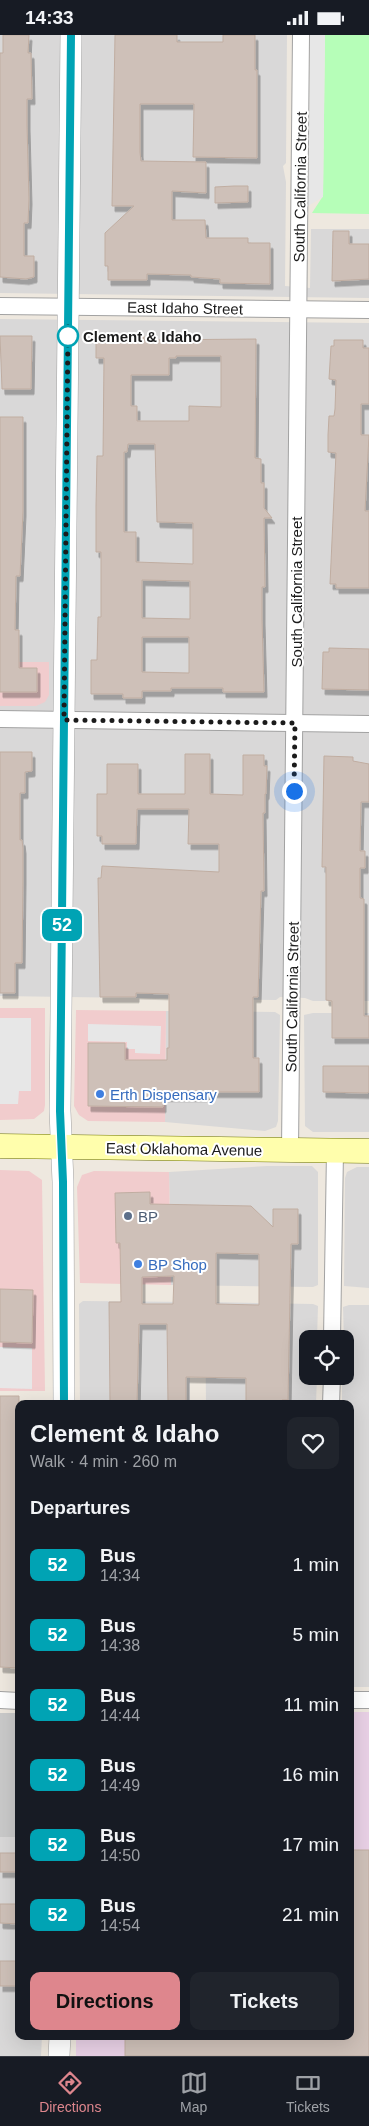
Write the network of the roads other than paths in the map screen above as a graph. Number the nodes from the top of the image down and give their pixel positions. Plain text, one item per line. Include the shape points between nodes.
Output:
1 (71, 35) edge
2 (301, 35) edge
3 (0, 306) edge
4 (68, 307) junction
5 (298, 310) junction
6 (369, 311) edge
7 (0, 719) edge
8 (64, 720) junction
9 (295, 723) junction
10 (369, 723) edge
11 (0, 1146) edge
12 (61, 1147) junction
13 (290, 1150) junction
14 (335, 1151) junction
15 (369, 1151) edge
16 (332, 1330) edge
17 (332, 1385) edge
18 (64, 1400) edge
19 (331, 1400) edge
20 (354, 1700) edge
21 (369, 1700) edge
22 (0, 1701) edge
23 (15, 1701) edge
24 (60, 2040) edge
25 (59, 2056) edge

1 - 4 street
2 - 5 street, South California Street
3 - 4 street, East Idaho Street
4 - 5 street, East Idaho Street
4 - 8 street
5 - 6 street, East Idaho Street
5 - 9 street, South California Street
7 - 8 street
8 - 9 street
8 - 12 street
9 - 10 street
9 - 13 street, South California Street
11 - 12 main road, East Oklahoma Avenue
12 - 13 main road, East Oklahoma Avenue
12 - 18 street
13 - 14 main road, East Oklahoma Avenue
14 - 15 main road, East Oklahoma Avenue
14 - 16 street
17 - 19 street
20 - 21 street
22 - 23 street
24 - 25 street

